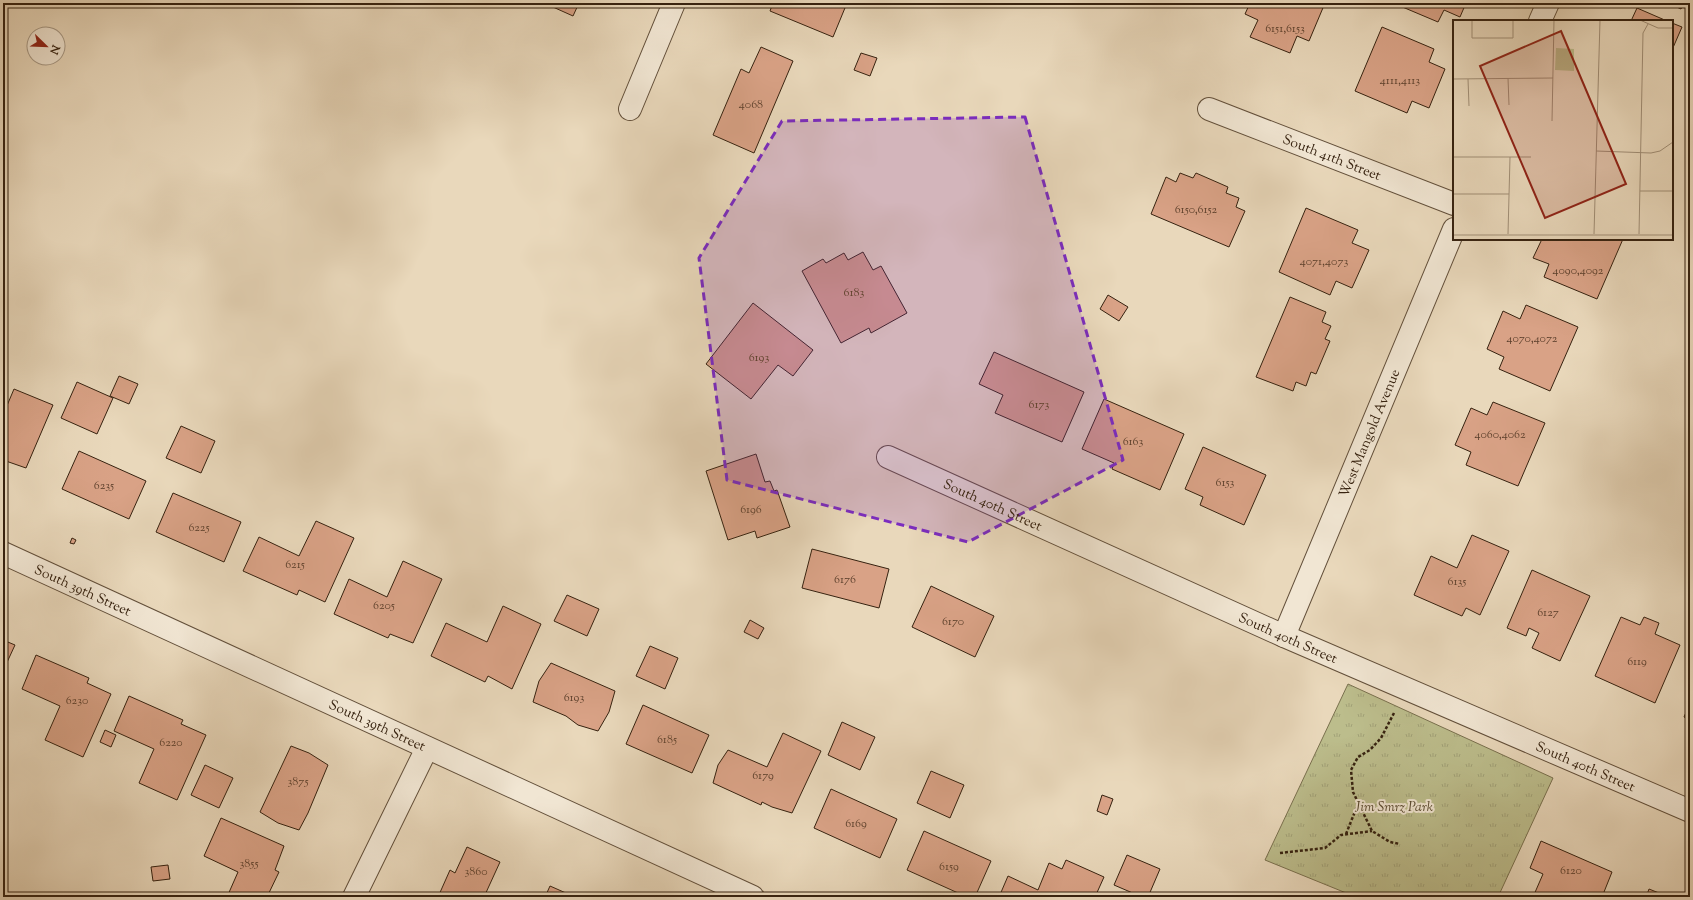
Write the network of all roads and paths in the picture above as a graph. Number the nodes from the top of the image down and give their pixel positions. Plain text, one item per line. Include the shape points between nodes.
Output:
1 (674, 3) edge
2 (1548, 3) edge
3 (1540, 20) edge
4 (630, 109) dead end
5 (1209, 109) dead end
6 (1453, 204) edge
7 (1453, 231) edge
8 (888, 457) dead end
9 (3, 553) edge
10 (1284, 636) junction
11 (1396, 709) dead end
12 (427, 748) junction
13 (1359, 804) junction
14 (1690, 811) edge
15 (1372, 831) junction
16 (1345, 835) junction
17 (1400, 844) dead end
18 (1280, 853) dead end
19 (354, 897) edge
20 (753, 897) edge

1 - 4 street
2 - 3 street
5 - 6 street, South 41th Street
7 - 10 street, West Mangold Avenue
8 - 10 street, South 40th Street
9 - 12 street, South 39th Street
10 - 14 street, South 40th Street
11 - 13 path via 1381,738 1370,750 1358,757 1351,770 1353,792
12 - 19 street
12 - 20 street, South 39th Street
13 - 15 path
13 - 16 path
15 - 16 path
15 - 17 path via 1390,842
16 - 18 path via 1325,848

